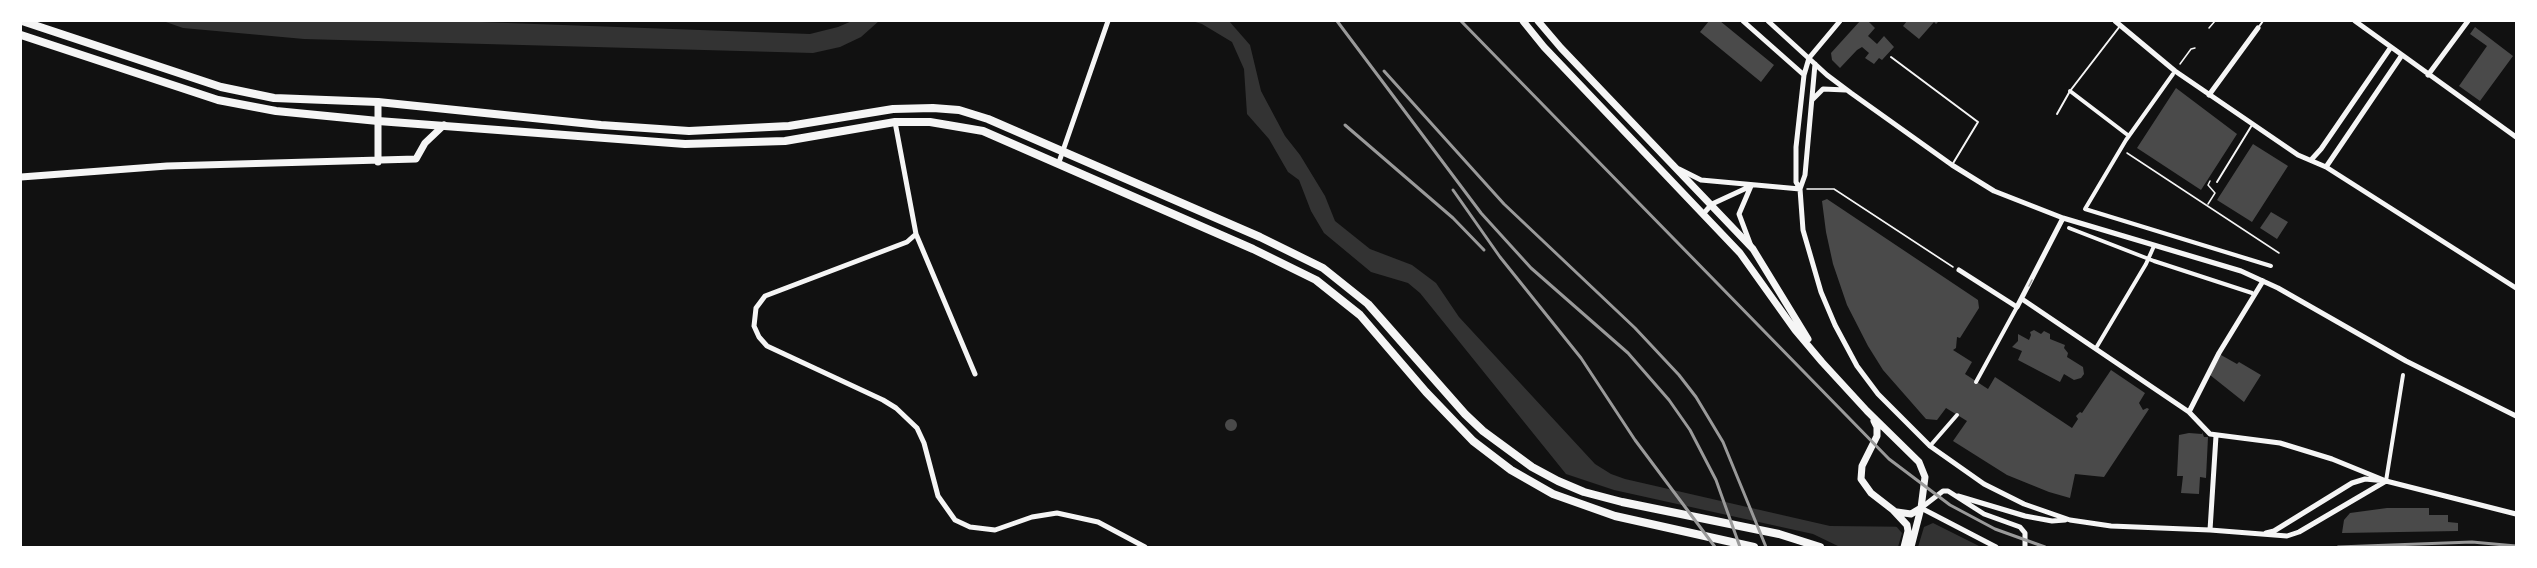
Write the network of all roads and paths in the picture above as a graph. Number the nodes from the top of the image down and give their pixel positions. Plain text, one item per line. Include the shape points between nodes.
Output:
1 (22, 21) edge
2 (1108, 21) edge
3 (1523, 21) edge
4 (1538, 21) edge
5 (1743, 21) edge
6 (1768, 21) edge
7 (1840, 21) edge
8 (2215, 21) edge
9 (2263, 21) edge
10 (2355, 21) edge
11 (2468, 21) edge
12 (2118, 23) edge
13 (2209, 28) dead end
14 (2258, 28) joint
15 (21, 34) edge
16 (2391, 47) junction
17 (2195, 48) dead end
18 (2402, 55) junction
19 (1891, 57) dead end
20 (1809, 58) junction
21 (1815, 64) junction
22 (2180, 64) dead end
23 (2173, 74) dead end
24 (1804, 75) junction
25 (2428, 75) junction
26 (1848, 90) junction
27 (2070, 91) junction
28 (2209, 95) junction
29 (1811, 101) junction
30 (378, 102) junction
31 (2056, 114) dead end
32 (378, 121) junction
33 (895, 122) junction
34 (444, 125) junction
35 (2253, 125) junction
36 (2516, 137) edge
37 (2128, 138) junction
38 (2121, 149) junction
39 (1064, 150) junction
40 (2311, 160) junction
41 (378, 162) junction
42 (1059, 162) junction
43 (1952, 165) junction
44 (2326, 167) junction
45 (1677, 168) junction
46 (21, 177) edge
47 (2217, 182) dead end
48 (1750, 186) junction
49 (1800, 189) junction
50 (1713, 204) junction
51 (1704, 213) junction
52 (2063, 219) junction
53 (2069, 228) dead end
54 (916, 234) junction
55 (2154, 246) junction
56 (1753, 249) junction
57 (2278, 254) dead end
58 (2149, 259) junction
59 (2271, 266) dead end
60 (1959, 270) joint
61 (2263, 280) junction
62 (2516, 288) edge
63 (2252, 293) dead end
64 (2022, 299) junction
65 (2017, 307) junction
66 (2096, 348) junction
67 (1822, 362) junction
68 (975, 374) dead end
69 (2403, 375) dead end
70 (1977, 382) dead end
71 (1867, 411) junction
72 (2189, 412) junction
73 (1957, 415) dead end
74 (2516, 416) edge
75 (2216, 436) junction
76 (1930, 446) junction
77 (2386, 481) junction
78 (1955, 495) junction
79 (1922, 507) junction
80 (1893, 510) junction
81 (2516, 514) edge
82 (2070, 520) junction
83 (2210, 530) junction
84 (2265, 534) junction
85 (1145, 547) edge
86 (1754, 547) edge
87 (1820, 547) edge
88 (1904, 547) edge
89 (1911, 547) edge
90 (1996, 547) edge
91 (2025, 547) edge

1 - 30 main road via 221,87 274,98
2 - 39 street
3 - 51 street
4 - 45 street
5 - 24 street
6 - 20 street
7 - 20 street
8 - 13 path
9 - 14 lane
10 - 16 street
11 - 25 street
12 - 27 lane
12 - 28 street
14 - 28 street
15 - 32 main road via 218,100 276,111
16 - 18 street
16 - 40 street
17 - 22 path
18 - 25 street
18 - 44 street
19 - 43 lane via 1978,123
20 - 21 street
20 - 24 street
21 - 26 street
21 - 29 street
23 - 37 street
24 - 49 street via 1796,147 1796,182
25 - 36 street
26 - 29 street via 1823,89
26 - 43 street
27 - 31 lane
27 - 37 street
28 - 35 street
29 - 49 street via 1805,175
30 - 32 street
30 - 39 main road via 689,131 789,126 893,109 933,108 959,110 988,119
32 - 34 main road
32 - 41 street
33 - 34 main road via 785,141 695,144
33 - 42 main road via 930,122 983,131
33 - 54 street
34 - 41 street via 425,142 416,159
35 - 40 street
35 - 47 lane
37 - 38 street
38 - 57 path
38 - 59 street via 2085,209
39 - 42 street
39 - 87 main road via 1323,268 1368,304 1465,414 1501,447 1532,467 1584,492 1779,534
40 - 44 street
41 - 46 street via 167,166
42 - 86 main road via 1292,266 1335,294 1360,315 1473,441 1526,479 1570,501 1615,516
43 - 52 street via 1994,191
44 - 62 street
45 - 48 street via 1701,180
45 - 50 street
48 - 49 street
48 - 50 street
48 - 56 street via 1740,214
49 - 60 path via 1834,189
49 - 76 street via 1814,273 1835,325 1857,366 1878,394
50 - 51 street
50 - 56 street
51 - 67 street via 1740,253
52 - 55 street
52 - 64 street
53 - 58 street
54 - 68 street
54 - 85 street via 907,242 765,296 756,308 754,326 759,337 767,346 896,408 917,428 938,496 955,520 970,527 994,530 1057,513 1098,522
55 - 58 street
55 - 61 street
56 - 67 street
58 - 63 street
58 - 66 street
60 - 65 street
61 - 72 street
61 - 74 street via 2406,362
64 - 65 street
64 - 66 street
65 - 70 street
66 - 72 street
67 - 71 street
69 - 77 street
71 - 79 street via 1919,462 1925,477
71 - 80 street via 1878,432 1862,466 1861,479 1871,493
72 - 75 street
73 - 76 street
75 - 77 street via 2280,443
75 - 83 street
76 - 82 street via 2005,496
77 - 81 street
77 - 84 street via 2299,532 2287,536
77 - 84 street via 2365,479 2352,483
78 - 79 street via 1943,491
78 - 82 street via 2033,518
78 - 91 street via 1984,514 2020,527 2025,533
79 - 80 street via 1911,514
79 - 89 street
79 - 90 street
80 - 88 street via 1908,531
82 - 83 street via 2111,526
83 - 84 street

